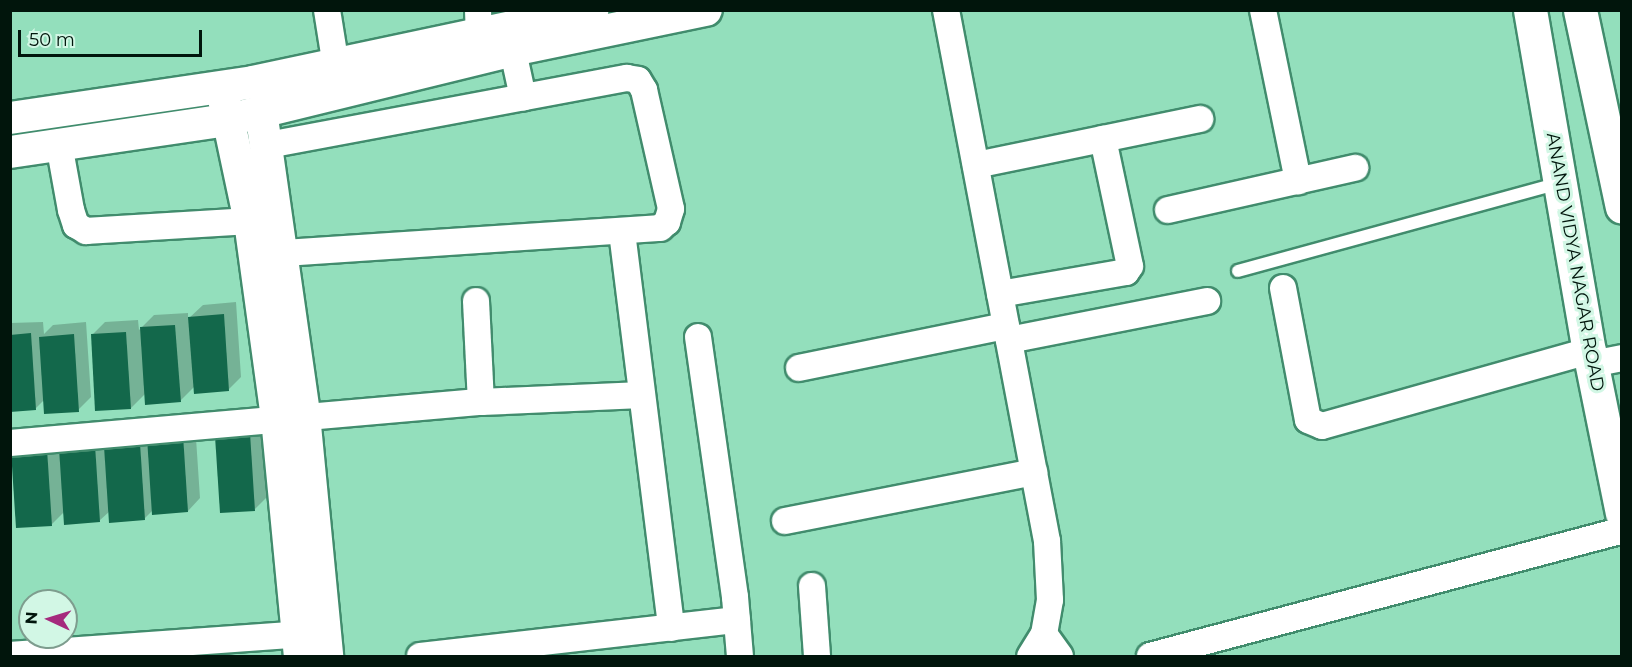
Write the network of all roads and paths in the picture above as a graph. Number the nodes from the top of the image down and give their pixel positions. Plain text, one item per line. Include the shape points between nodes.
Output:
1 (327, 10) edge
2 (592, 10) edge
3 (706, 10) edge
4 (946, 10) edge
5 (1263, 10) edge
6 (1530, 10) edge
7 (1585, 11) edge
8 (494, 31) edge
9 (336, 66) junction
10 (222, 85) junction
11 (257, 96) junction
12 (523, 97) junction
13 (10, 118) edge
14 (1200, 119) dead end
15 (228, 120) junction
16 (1103, 139) junction
17 (59, 144) junction
18 (268, 145) junction
19 (10, 152) edge
20 (976, 165) junction
21 (1355, 168) dead end
22 (1298, 181) junction
23 (1560, 183) junction
24 (1622, 207) edge
25 (1168, 210) dead end
26 (250, 221) junction
27 (622, 232) junction
28 (282, 253) junction
29 (1238, 271) dead end
30 (1283, 288) dead end
31 (1000, 294) junction
32 (476, 301) dead end
33 (1207, 301) dead end
34 (1008, 333) junction
35 (698, 337) dead end
36 (1601, 358) edge
37 (799, 368) dead end
38 (642, 395) junction
39 (481, 402) junction
40 (291, 417) junction
41 (10, 443) edge
42 (1034, 472) junction
43 (1622, 513) edge
44 (785, 521) dead end
45 (1622, 530) edge
46 (812, 586) dead end
47 (737, 620) junction
48 (671, 628) junction
49 (1044, 634) junction
50 (312, 645) edge
51 (10, 655) edge
52 (420, 657) edge
53 (740, 657) edge
54 (817, 657) edge
55 (1030, 657) edge
56 (1060, 657) edge
57 (1150, 657) edge

1 - 9 street
2 - 8 street
3 - 8 street
4 - 20 street
5 - 22 street
6 - 23 main road, ANAND VIDYA NAGAR ROAD
7 - 24 main road
8 - 9 street
8 - 11 street
8 - 12 street
9 - 11 street
10 - 11 street
10 - 13 street
10 - 15 street
11 - 15 street
11 - 18 street
12 - 18 street
12 - 27 street via 627,78 638,80 644,90 671,208 668,222 660,228
14 - 16 street
15 - 17 street
15 - 26 street
16 - 20 street
16 - 31 street via 1130,266 1126,272
17 - 19 street
17 - 26 street via 71,210 76,225 86,231
18 - 28 street
20 - 31 street
21 - 22 street
22 - 25 street
23 - 29 lane
23 - 36 main road, ANAND VIDYA NAGAR ROAD
26 - 40 street
27 - 28 street
27 - 38 street
28 - 40 street
30 - 36 street via 1308,420 1322,426
31 - 34 street
32 - 39 street
33 - 34 street
34 - 37 street
34 - 42 street
35 - 47 street
36 - 43 main road, ANAND VIDYA NAGAR ROAD
38 - 39 street
38 - 48 street
39 - 40 street
40 - 41 street
40 - 50 street
42 - 44 street
42 - 49 street via 1047,541 1050,600
45 - 57 street
46 - 54 street
47 - 48 street
47 - 53 street
48 - 52 street
49 - 55 street
49 - 56 street
50 - 51 street

